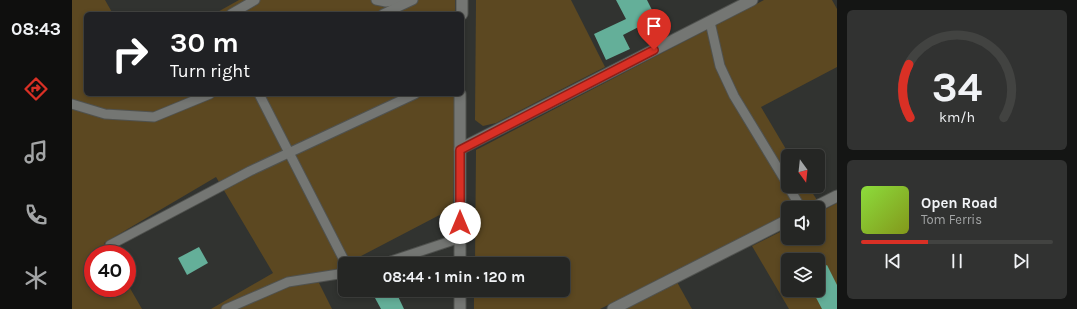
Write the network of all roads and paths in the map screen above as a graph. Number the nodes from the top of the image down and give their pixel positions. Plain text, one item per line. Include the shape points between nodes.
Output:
1 (255, 0) edge
2 (376, 0) edge
3 (398, 0) edge
4 (413, 0) edge
5 (462, 0) edge
6 (752, 0) edge
7 (234, 12) edge
8 (387, 12) edge
9 (462, 12) edge
10 (710, 22) junction
11 (205, 96) edge
12 (260, 96) edge
13 (411, 96) edge
14 (460, 96) edge
15 (72, 104) edge
16 (460, 150) junction
17 (288, 153) junction
18 (781, 174) edge
19 (837, 196) edge
20 (825, 202) edge
21 (781, 224) edge
22 (460, 238) junction
23 (110, 245) dead end
24 (342, 257) edge
25 (403, 257) edge
26 (460, 257) edge
27 (338, 274) edge
28 (460, 297) edge
29 (226, 309) edge
30 (460, 309) edge
31 (613, 309) edge

1 - 7 lane
2 - 3 lane
4 - 8 lane
5 - 9 street
6 - 10 street
10 - 16 street
10 - 18 lane via 720,66 734,96
11 - 15 lane via 154,117 106,114
12 - 17 lane
13 - 17 lane
14 - 16 street
16 - 22 street
17 - 23 lane
17 - 24 lane
19 - 20 street
21 - 31 street
22 - 25 lane
22 - 26 street
27 - 29 lane via 288,282
28 - 30 street

